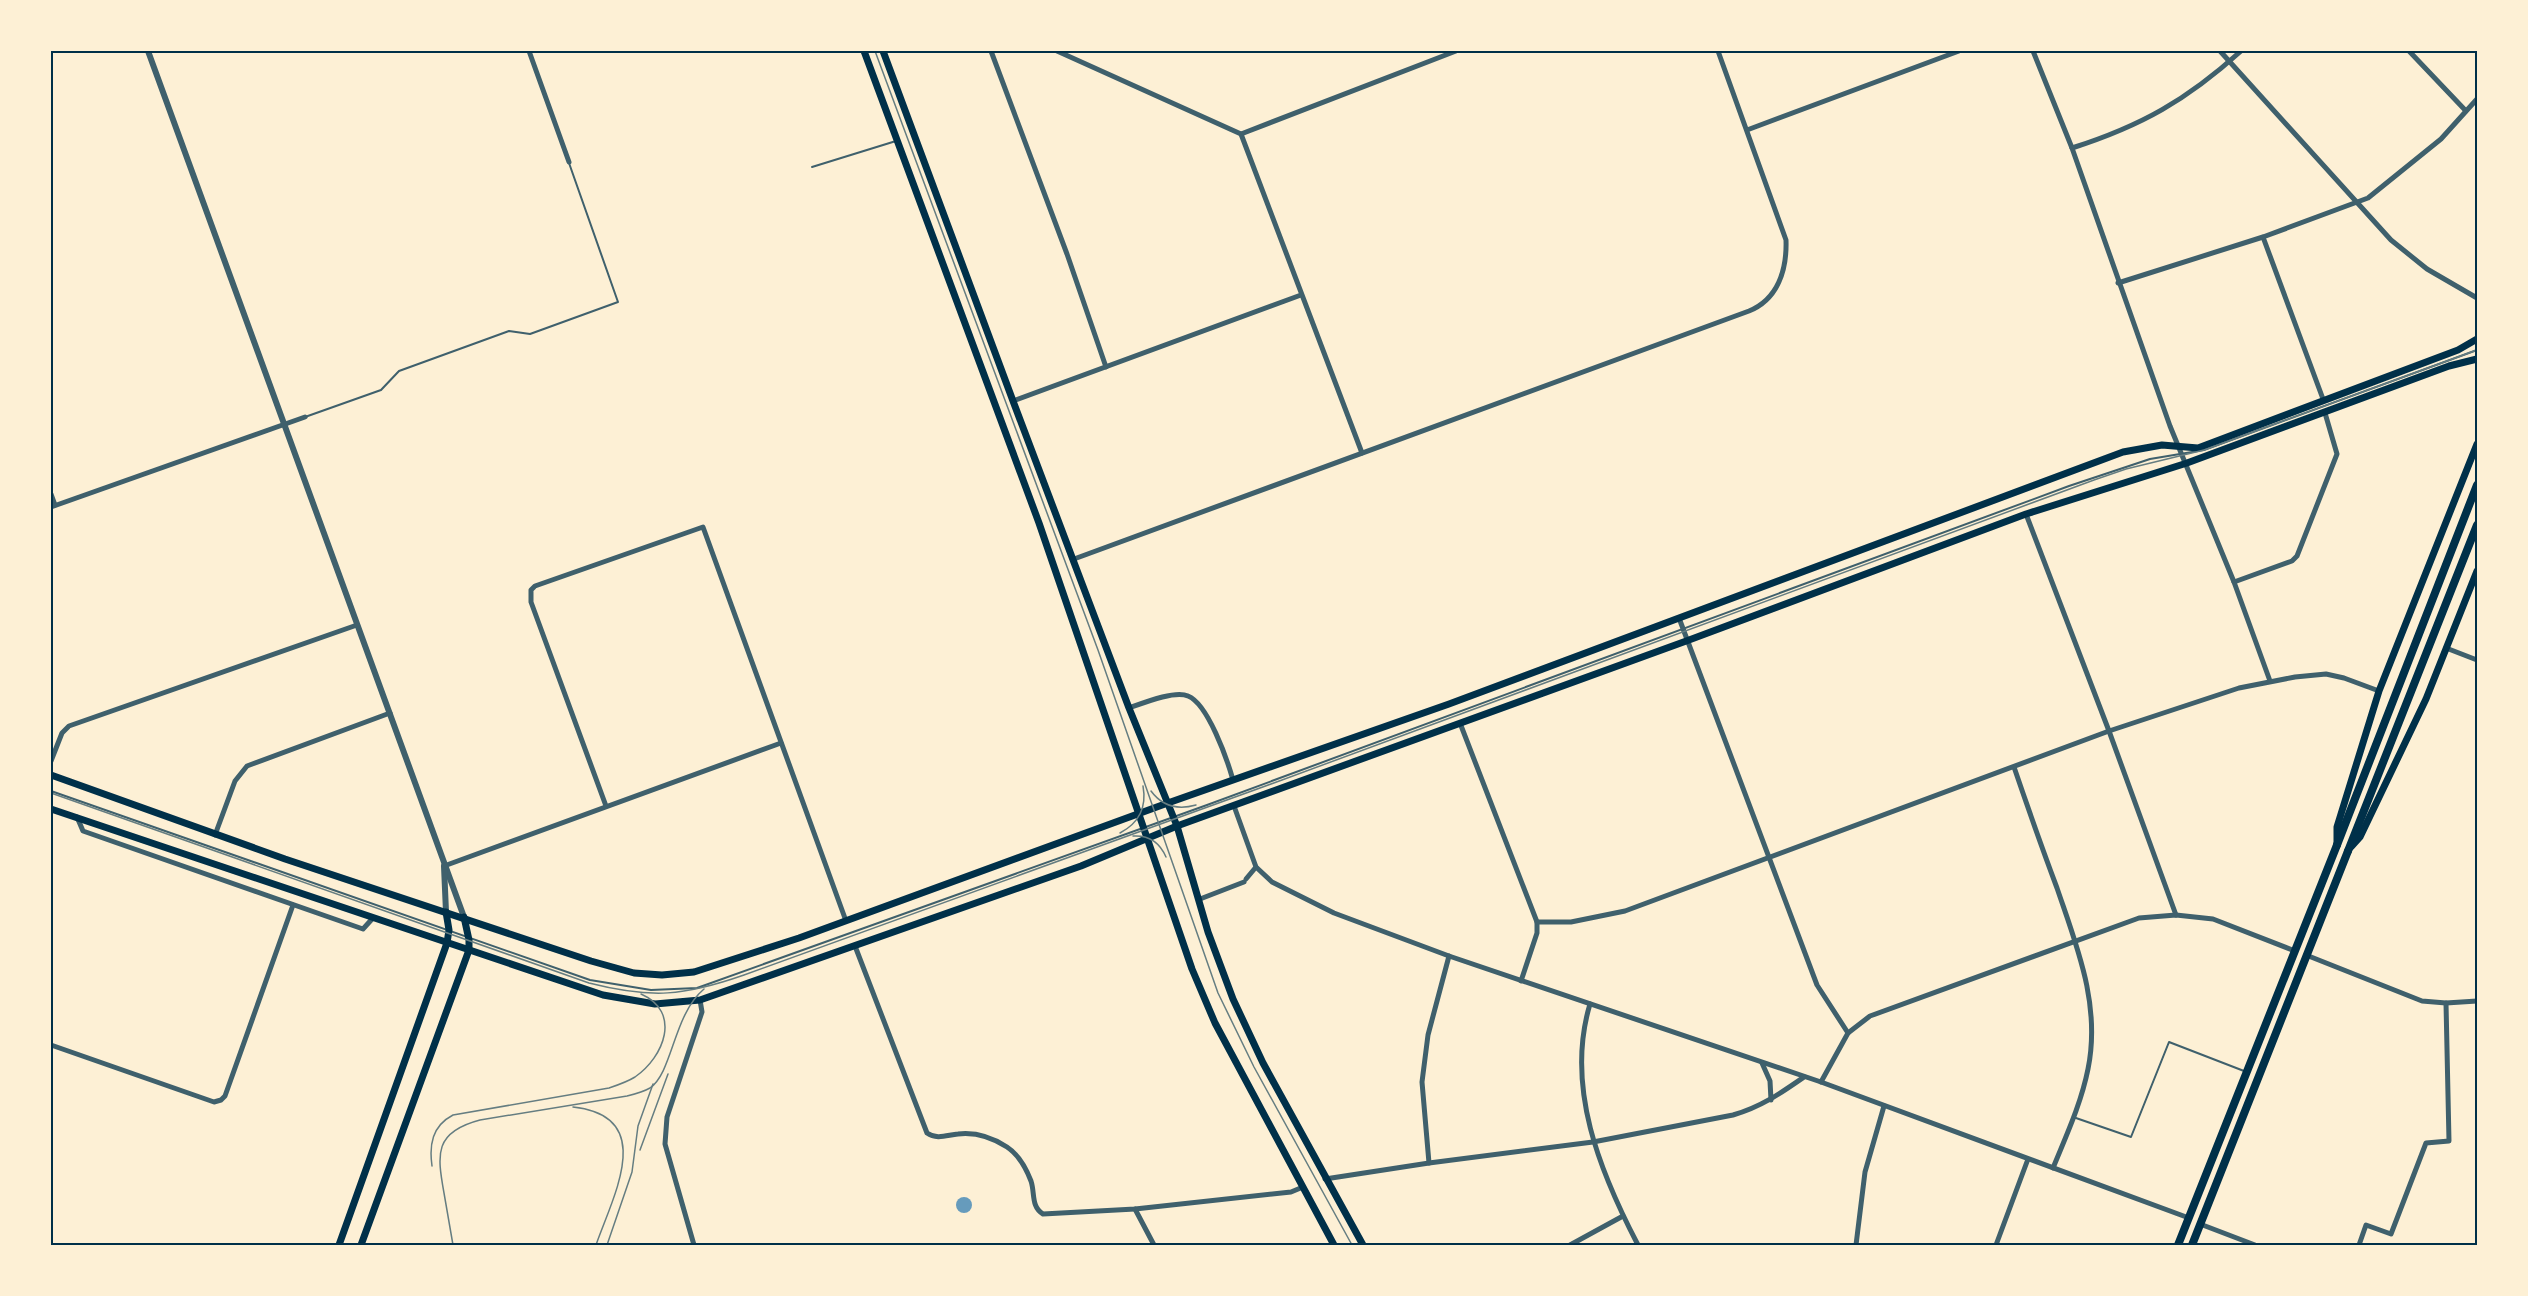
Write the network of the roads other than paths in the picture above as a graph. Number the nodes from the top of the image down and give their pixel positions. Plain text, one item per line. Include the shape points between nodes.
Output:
1 (148, 51) edge
2 (529, 51) edge
3 (864, 51) edge
4 (883, 51) edge
5 (991, 51) edge
6 (1057, 51) edge
7 (1456, 51) edge
8 (1718, 51) edge
9 (1959, 51) edge
10 (2033, 51) edge
11 (2220, 51) edge
12 (2241, 51) edge
13 (2409, 51) edge
14 (2230, 62) junction
15 (2477, 99) edge
16 (2466, 111) junction
17 (1747, 130) junction
18 (1242, 134) junction
19 (897, 140) junction
20 (2072, 148) junction
21 (569, 162) joint
22 (812, 167) dead end
23 (2355, 202) junction
24 (2263, 237) junction
25 (2118, 283) junction
26 (1302, 295) junction
27 (2477, 298) edge
28 (2477, 339) edge
29 (2477, 344) edge
30 (2468, 345) junction
31 (2477, 350) edge
32 (2474, 360) edge
33 (2477, 366) edge
34 (1106, 367) junction
35 (2323, 399) junction
36 (1013, 401) junction
37 (2325, 413) junction
38 (305, 417) joint
39 (284, 423) junction
40 (2477, 444) edge
41 (2178, 445) junction
42 (2195, 450) junction
43 (1362, 453) junction
44 (2182, 453) junction
45 (2187, 463) junction
46 (2477, 485) edge
47 (51, 494) edge
48 (53, 506) edge
49 (2026, 514) junction
50 (2477, 525) edge
51 (1074, 559) junction
52 (2477, 571) edge
53 (2234, 582) junction
54 (1679, 618) junction
55 (357, 625) junction
56 (1684, 628) junction
57 (1689, 640) junction
58 (2446, 648) junction
59 (2477, 660) edge
60 (2270, 681) junction
61 (2379, 691) junction
62 (1130, 708) junction
63 (390, 714) junction
64 (1460, 723) junction
65 (2109, 731) junction
66 (781, 743) junction
67 (51, 761) edge
68 (2014, 767) junction
69 (51, 775) edge
70 (1233, 780) junction
71 (51, 791) edge
72 (1168, 803) junction
73 (606, 806) junction
74 (1234, 806) junction
75 (51, 809) edge
76 (1139, 813) junction
77 (1173, 816) junction
78 (77, 817) junction
79 (1177, 826) junction
80 (1143, 827) junction
81 (215, 835) junction
82 (1147, 840) junction
83 (2337, 845) junction
84 (2348, 851) junction
85 (1768, 858) junction
86 (444, 866) junction
87 (1256, 867) junction
88 (1200, 899) junction
89 (293, 905) junction
90 (446, 912) junction
91 (2176, 915) junction
92 (464, 917) junction
93 (373, 918) junction
94 (846, 921) junction
95 (1538, 922) junction
96 (449, 930) junction
97 (469, 938) junction
98 (2075, 941) junction
99 (447, 943) junction
100 (855, 946) junction
101 (469, 950) junction
102 (2295, 951) junction
103 (2306, 955) junction
104 (1449, 956) junction
105 (1521, 981) junction
106 (700, 1000) junction
107 (2477, 1000) edge
108 (2446, 1003) junction
109 (1590, 1004) junction
110 (1848, 1033) junction
111 (51, 1045) edge
112 (1762, 1063) junction
113 (2247, 1072) junction
114 (1804, 1077) junction
115 (1821, 1082) junction
116 (1771, 1100) junction
117 (1884, 1106) junction
118 (2073, 1117) junction
119 (1593, 1142) junction
120 (2028, 1159) junction
121 (1429, 1162) junction
122 (2053, 1168) junction
123 (1326, 1179) junction
124 (1302, 1187) junction
125 (1135, 1209) junction
126 (1623, 1216) junction
127 (2189, 1218) junction
128 (2200, 1224) junction
129 (339, 1245) edge
130 (361, 1245) edge
131 (694, 1245) edge
132 (1154, 1245) edge
133 (1334, 1245) edge
134 (1363, 1245) edge
135 (1570, 1245) edge
136 (1638, 1245) edge
137 (1856, 1245) edge
138 (1996, 1245) edge
139 (2178, 1245) edge
140 (2192, 1245) edge
141 (2255, 1245) edge
142 (2359, 1245) edge

1 - 39 street
2 - 21 street
3 - 19 main road
4 - 36 main road
5 - 34 street
6 - 18 street
7 - 18 street
8 - 17 street
9 - 17 street
10 - 20 street
11 - 14 street
12 - 14 street
13 - 16 street
14 - 20 street via 2158,114
14 - 23 street
15 - 16 street
16 - 23 street via 2412,163 2368,198
17 - 43 street via 1786,240 1787,262 1768,300
18 - 26 street
19 - 22 lane
19 - 76 main road via 1036,513
20 - 25 street
21 - 38 lane via 618,302 530,334 509,331 399,371 381,390
23 - 24 street
23 - 27 street via 2408,256
24 - 25 street
24 - 35 street
25 - 41 street
26 - 34 street
26 - 43 street
28 - 30 main road
29 - 30 lane
30 - 35 main road
31 - 42 lane via 2204,450
32 - 33 main road
32 - 37 main road
34 - 36 street
35 - 42 main road
36 - 51 main road
37 - 45 main road
37 - 53 street via 2337,454 2297,556
38 - 39 street
39 - 48 street
39 - 55 street
40 - 61 main road
41 - 42 main road
41 - 44 street
41 - 54 main road via 2146,446 2123,452
42 - 44 lane
43 - 51 street
44 - 45 street
44 - 56 lane via 2069,486
45 - 49 main road
45 - 53 street
46 - 83 highway
47 - 48 street
49 - 57 main road
49 - 65 street
50 - 84 highway
51 - 62 main road
52 - 58 main road
53 - 60 street
54 - 56 street
54 - 70 main road via 1449,705
55 - 63 street
55 - 67 street via 69,726 62,733
56 - 57 street
56 - 77 lane
57 - 64 main road
57 - 85 street
58 - 59 street
58 - 84 main road via 2360,837
60 - 61 street via 2326,674
60 - 65 street
61 - 83 main road via 2337,827
62 - 70 street via 1176,694 1188,696 1219,738
62 - 72 main road
63 - 81 street via 248,766 235,781
63 - 86 street
64 - 74 main road
64 - 95 street
65 - 68 street
65 - 91 street
66 - 73 street
66 - 73 street via 703,527 535,586 531,602
66 - 94 street
68 - 85 street
68 - 98 street
69 - 81 main road
70 - 72 main road
71 - 96 lane
72 - 76 main road
72 - 77 main road
73 - 86 street
74 - 79 main road
74 - 87 street
75 - 78 main road
76 - 80 main road
76 - 94 main road
77 - 79 main road
77 - 80 lane
78 - 89 street via 83,831
78 - 93 main road
79 - 82 main road
79 - 88 main road
80 - 82 main road
80 - 97 lane via 728,978 684,990 644,990 600,983
81 - 90 main road
82 - 100 main road
82 - 124 main road via 1215,1023
83 - 102 main road
84 - 103 main road
85 - 95 street via 1625,911 1571,922
85 - 110 street via 1817,985
86 - 90 street
86 - 92 street
87 - 88 street via 1245,880
87 - 104 street via 1272,882 1334,913
88 - 123 main road via 1233,999
89 - 93 street via 363,929
89 - 111 street via 221,1101 214,1102
90 - 92 main road
90 - 96 main road
91 - 98 street via 2139,918
91 - 102 street via 2213,919
92 - 94 main road via 591,961 634,973 662,975 694,972
92 - 97 main road
93 - 99 main road
95 - 105 street
96 - 97 lane
96 - 99 main road
97 - 101 main road
98 - 110 street via 1870,1016
98 - 118 street via 2089,990 2091,1043 2088,1069
99 - 101 main road
99 - 129 main road
100 - 106 main road
100 - 125 street via 924,1129 935,1137 960,1133 990,1138 1014,1153 1027,1173 1038,1212 1048,1215
101 - 106 main road via 603,995 656,1004
101 - 130 main road
102 - 113 main road
103 - 108 street via 2417,999
103 - 128 main road
104 - 105 street
104 - 121 street via 1428,1035 1422,1082
105 - 109 street
106 - 131 street via 702,1012 667,1117 665,1144
107 - 108 street
108 - 142 street via 2449,1141 2426,1143 2391,1234 2367,1225
109 - 112 street
109 - 119 street via 1583,1028 1582,1060
110 - 115 street
112 - 114 street
112 - 116 street via 1770,1081
113 - 118 lane via 2169,1042 2131,1137
113 - 127 main road
114 - 115 street
114 - 116 street
115 - 117 street
116 - 119 street via 1733,1115
117 - 120 street
117 - 137 street via 1865,1172
118 - 122 street
119 - 121 street
119 - 126 street
120 - 122 street
120 - 138 street
121 - 123 street
122 - 127 street
123 - 134 main road
124 - 125 street via 1291,1192
124 - 133 main road
125 - 132 street
126 - 135 street
126 - 136 street
127 - 139 main road
128 - 140 main road
128 - 141 street

